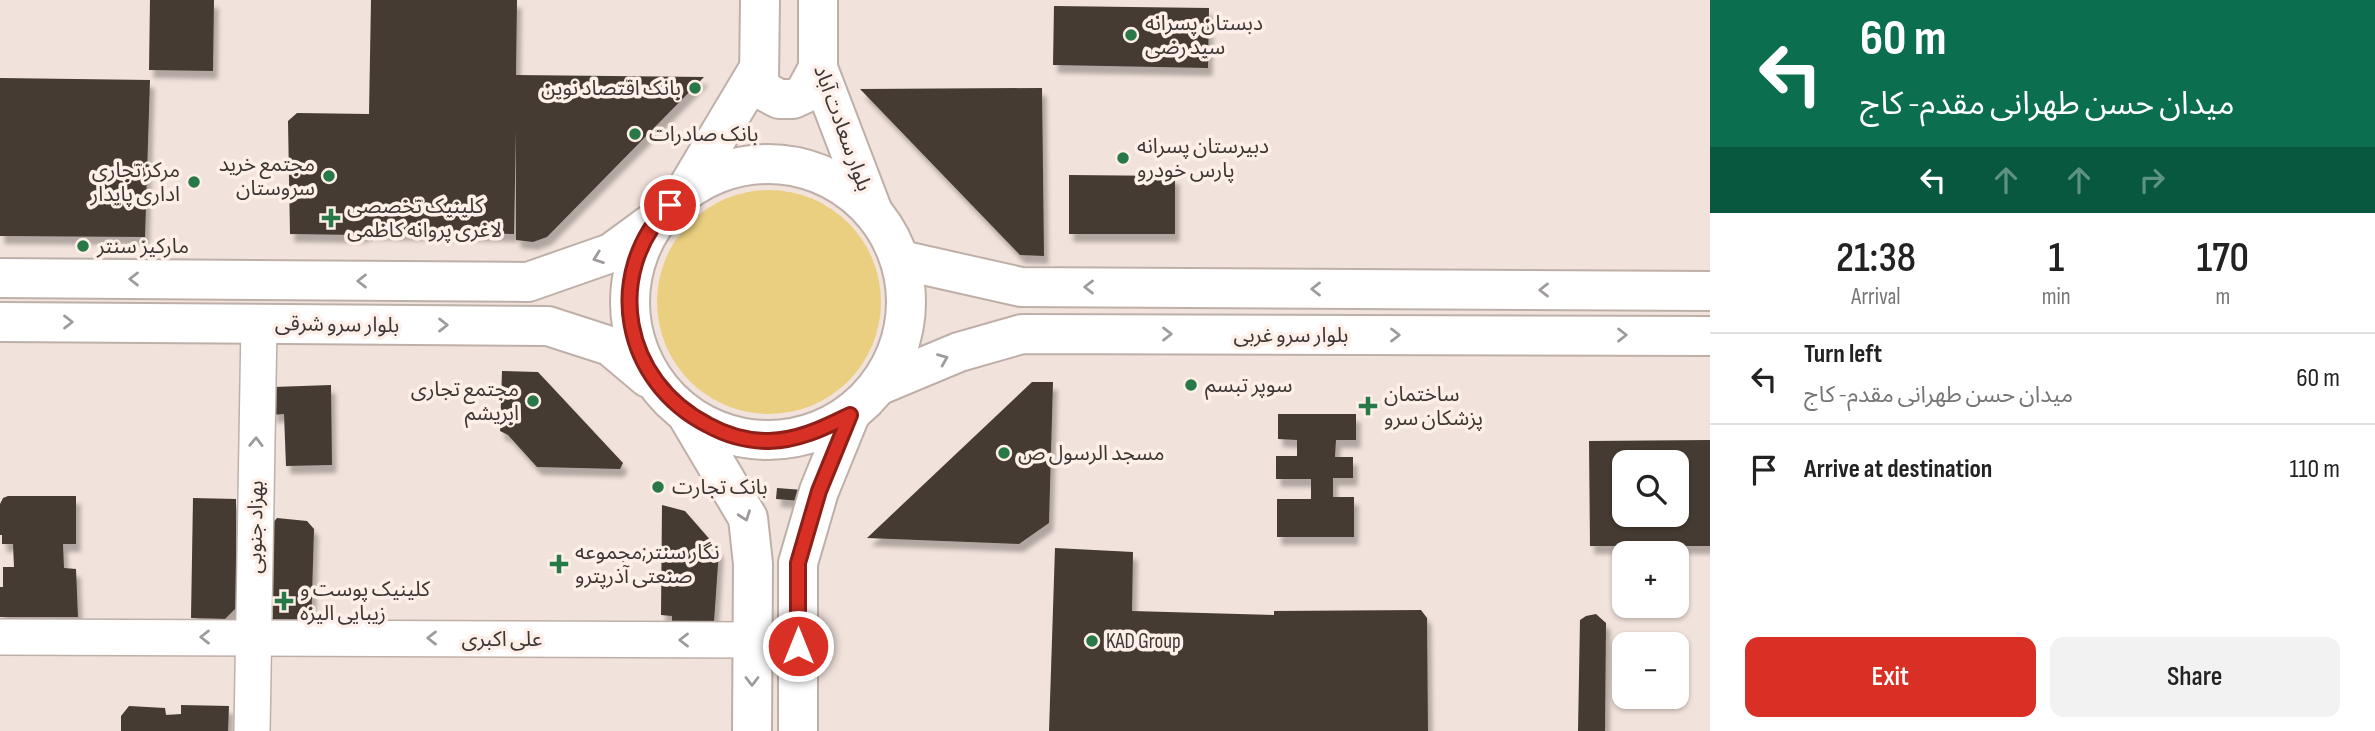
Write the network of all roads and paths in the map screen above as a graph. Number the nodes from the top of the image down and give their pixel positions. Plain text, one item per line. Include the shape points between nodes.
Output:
1 (760, 0) edge
2 (818, 0) edge
3 (759, 68) junction
4 (818, 68) junction
5 (686, 190) junction
6 (874, 214) junction
7 (655, 221) junction
8 (901, 260) junction
9 (0, 278) edge
10 (1710, 291) edge
11 (0, 322) edge
12 (259, 324) junction
13 (1710, 336) edge
14 (656, 384) junction
15 (880, 385) junction
16 (687, 415) junction
17 (850, 415) junction
18 (0, 637) edge
19 (253, 638) junction
20 (752, 640) junction
21 (252, 731) edge
22 (752, 731) edge
23 (797, 731) edge

1 - 3 main road
2 - 4 main road, بلوار سعادت آباد
3 - 4 main road via 758,80 764,91 779,99 804,94
3 - 5 main road
4 - 6 main road, بلوار سعادت آباد
5 - 6 main road via 725,170 768,163 811,170 851,190
5 - 7 main road
6 - 8 main road
7 -> 9 main road, بلوار سرو شرقی via 611,253 528,282
7 - 14 main road via 635,260 629,303 636,346
10 -> 8 main road via 1021,287
8 - 15 main road via 908,303 901,346
11 -> 12 main road, بلوار سرو شرقی
12 -> 14 main road, بلوار سرو شرقی via 548,326 610,346
19 -> 12 street, بهزاد جنوبی
15 -> 13 main road, بلوار سرو غربی via 959,352 1022,334
14 - 16 main road
15 - 17 main road
16 - 17 main road via 725,434 768,441 811,434
16 -> 20 main road via 748,518
17 - 23 main road via 819,491 798,563
19 -> 18 street, علی اکبری
20 -> 19 street, علی اکبری
19 - 21 street, بهزاد جنوبی
20 -> 22 main road

